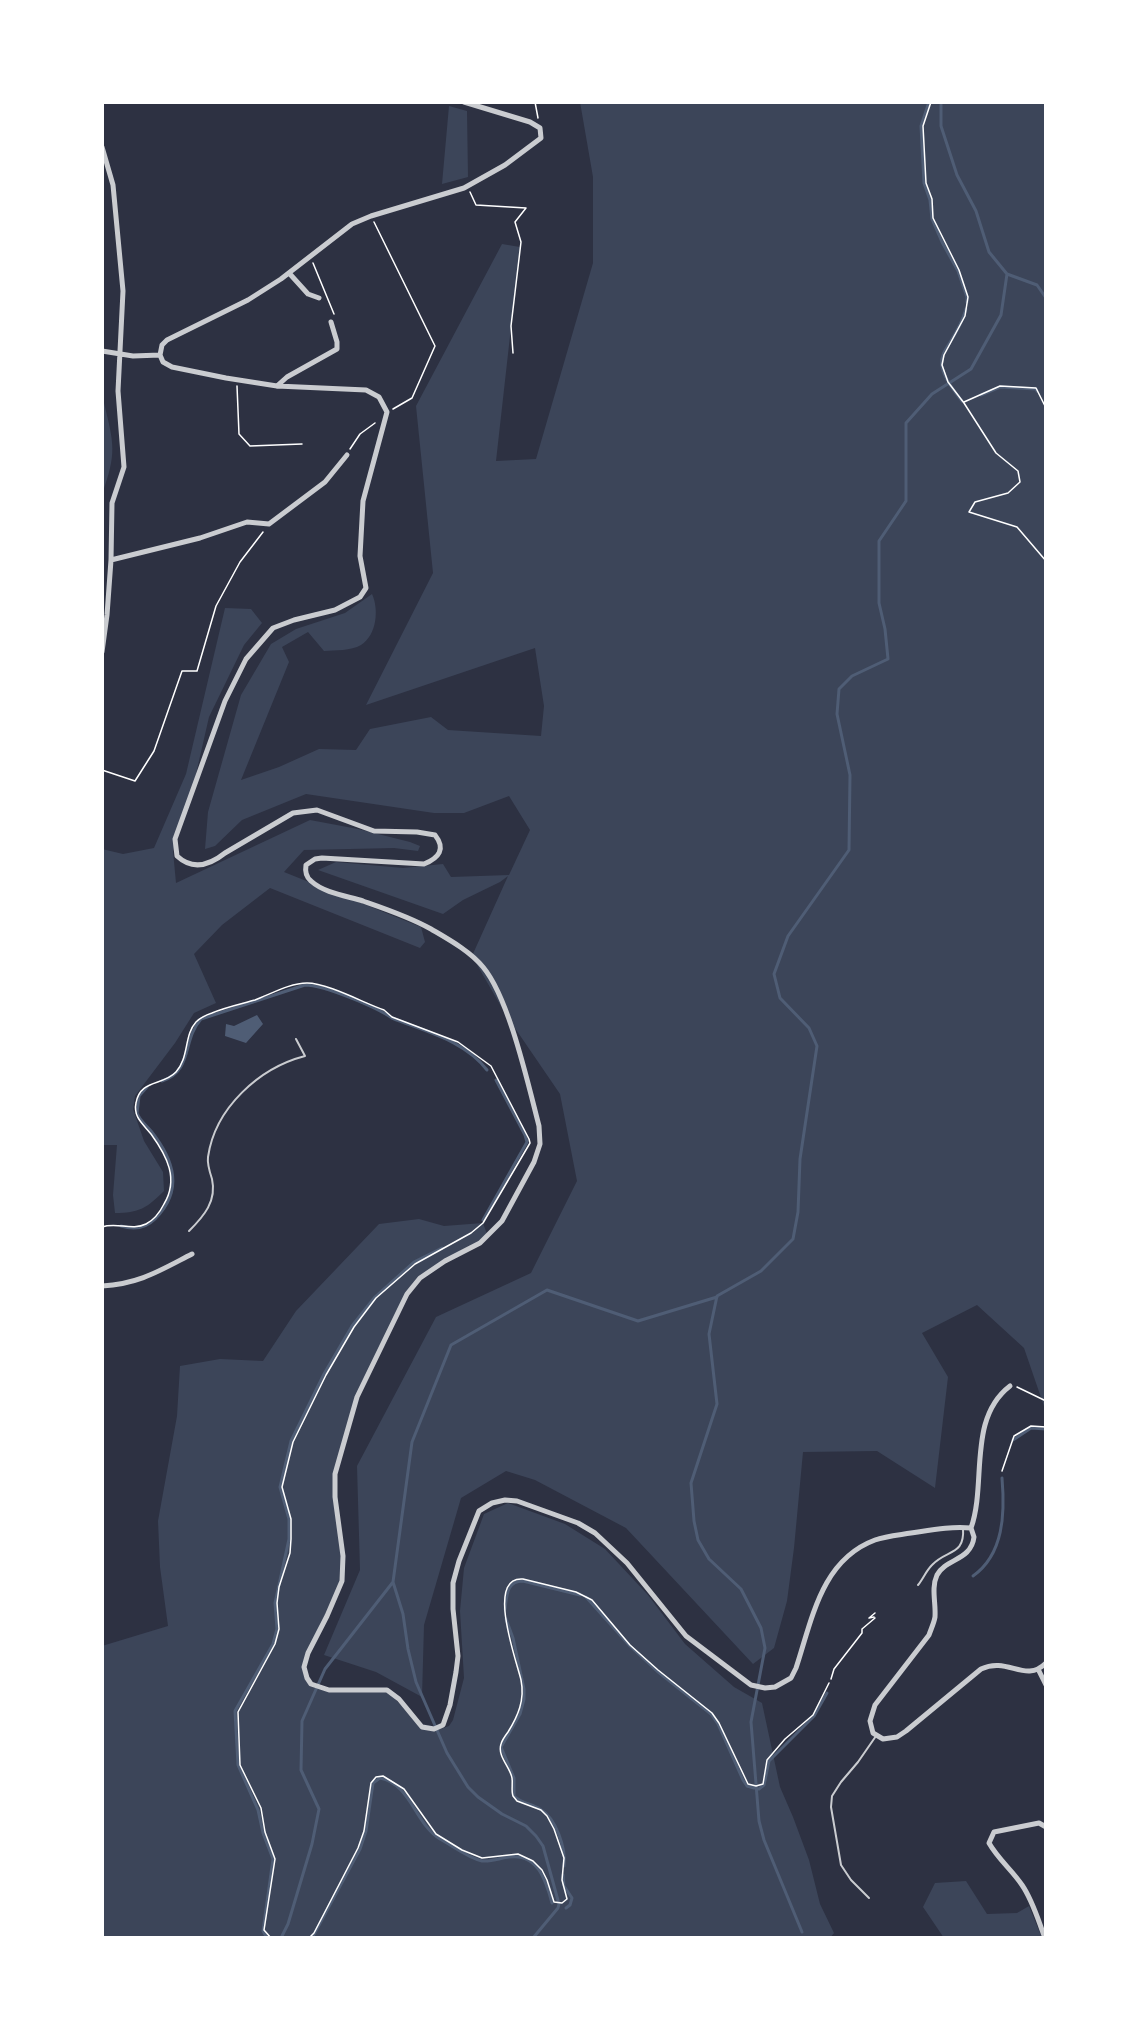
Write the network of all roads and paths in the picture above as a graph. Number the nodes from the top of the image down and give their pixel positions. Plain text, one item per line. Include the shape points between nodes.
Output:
1 (464, 102) edge
2 (535, 102) edge
3 (931, 102) edge
4 (540, 128) junction
5 (102, 147) edge
6 (468, 185) junction
7 (371, 216) junction
8 (310, 256) junction
9 (289, 273) junction
10 (319, 298) dead end
11 (333, 320) joint
12 (102, 351) edge
13 (513, 353) dead end
14 (121, 354) junction
15 (160, 355) junction
16 (236, 380) junction
17 (277, 386) junction
18 (964, 402) junction
19 (1046, 408) edge
20 (387, 412) junction
21 (302, 444) dead end
22 (347, 455) joint
23 (268, 524) junction
24 (111, 560) junction
25 (1046, 561) edge
26 (105, 615) edge
27 (102, 652) edge
28 (102, 770) edge
29 (296, 1039) dead end
30 (102, 1227) edge
31 (189, 1231) dead end
32 (192, 1254) dead end
33 (102, 1286) edge
34 (1010, 1386) joint
35 (1046, 1401) edge
36 (1046, 1427) edge
37 (1002, 1471) dead end
38 (963, 1528) junction
39 (971, 1528) junction
40 (918, 1585) dead end
41 (875, 1613) dead end
42 (1046, 1663) edge
43 (1038, 1669) junction
44 (831, 1679) dead end
45 (829, 1683) dead end
46 (1046, 1685) edge
47 (876, 1737) junction
48 (1046, 1827) edge
49 (869, 1898) dead end
50 (271, 1938) edge
51 (309, 1938) edge
52 (1045, 1938) edge

1 - 4 street
2 - 4 path
3 - 18 path via 923,126 926,183 933,218 968,297 965,316 942,365 948,382
4 - 6 street via 541,138 505,165
5 - 14 street via 113,185 123,291
6 - 7 street
6 - 13 path via 476,205 526,208 515,222 521,242 511,326
7 - 8 street via 352,224
7 - 20 path via 435,346 412,398
8 - 9 street
8 - 11 path
9 - 10 street via 308,294
9 - 15 street via 248,300 167,340
11 - 17 street via 337,348
12 - 14 street
14 - 15 street
14 - 24 street via 118,391 123,467 112,502
15 - 16 street via 172,367
16 - 17 street
16 - 21 path via 239,434 250,446
17 - 20 street via 366,390 379,397
18 - 19 path via 1000,386 1036,388
18 - 25 path via 996,453 1018,471 1020,482 1008,493 975,502 969,512 1017,527
20 - 22 path via 360,434
20 - 38 street via 363,501 360,556 366,588 360,597 335,610 273,628 246,659 225,701 174,848 182,861 202,866 293,813 305,810 317,810 374,831 435,835 441,850 424,864 315,858 306,865 305,872 311,881 326,889 430,928 482,966 506,1015 539,1126 540,1144 534,1162 495,1229 480,1243 420,1278 407,1294 357,1397 334,1474 342,1581 304,1667 307,1678 311,1684 329,1690 387,1690 399,1698 417,1723 426,1728 440,1727 445,1722 458,1656 453,1583 459,1561 478,1511 505,1500 527,1504 595,1533 627,1563 686,1636 753,1686 765,1688 791,1678 821,1591 835,1569 854,1551 878,1539
22 - 23 street via 325,482
23 - 24 street via 247,522
23 - 28 path via 240,562 216,606 197,671 182,671 154,751 135,781
24 - 26 street
26 - 27 street
29 - 31 lane via 305,1056 268,1071 250,1085 221,1122 207,1159 215,1192 204,1216
30 - 50 path via 145,1225 166,1201 171,1186 170,1166 138,1118 136,1101 149,1084 177,1071 195,1024 210,1013 305,983 323,986 459,1042 491,1066 530,1143 483,1222 471,1233 415,1264 376,1298 326,1375 293,1442 282,1487 291,1519 291,1539 279,1587 279,1629 236,1720 240,1765 261,1808 275,1859 264,1930
32 - 33 street via 145,1279
34 - 35 path
34 - 39 street via 997,1398 981,1438 977,1508
36 - 37 path via 1031,1426 1014,1436
38 - 39 street
38 - 40 lane via 960,1548 932,1565
39 - 47 street via 974,1537 970,1550 941,1570 934,1588 935,1615 929,1635 872,1712 870,1721
41 - 44 path via 834,1669
42 - 43 street
43 - 46 street
43 - 47 street via 989,1665 906,1731 887,1740
45 - 51 path via 813,1715 767,1760 763,1784 748,1784 712,1713 630,1645 592,1600 576,1592 514,1580 506,1590 504,1612 522,1699 500,1751 512,1779 513,1796 541,1810 554,1829 564,1858 562,1880 567,1899 554,1902 542,1870 528,1857 512,1854 482,1858 436,1834 404,1790 379,1776 371,1783 358,1848
47 - 49 lane via 841,1782 832,1796 831,1807 841,1865
48 - 52 street via 1039,1823 1001,1829 994,1832 989,1843 1027,1892

